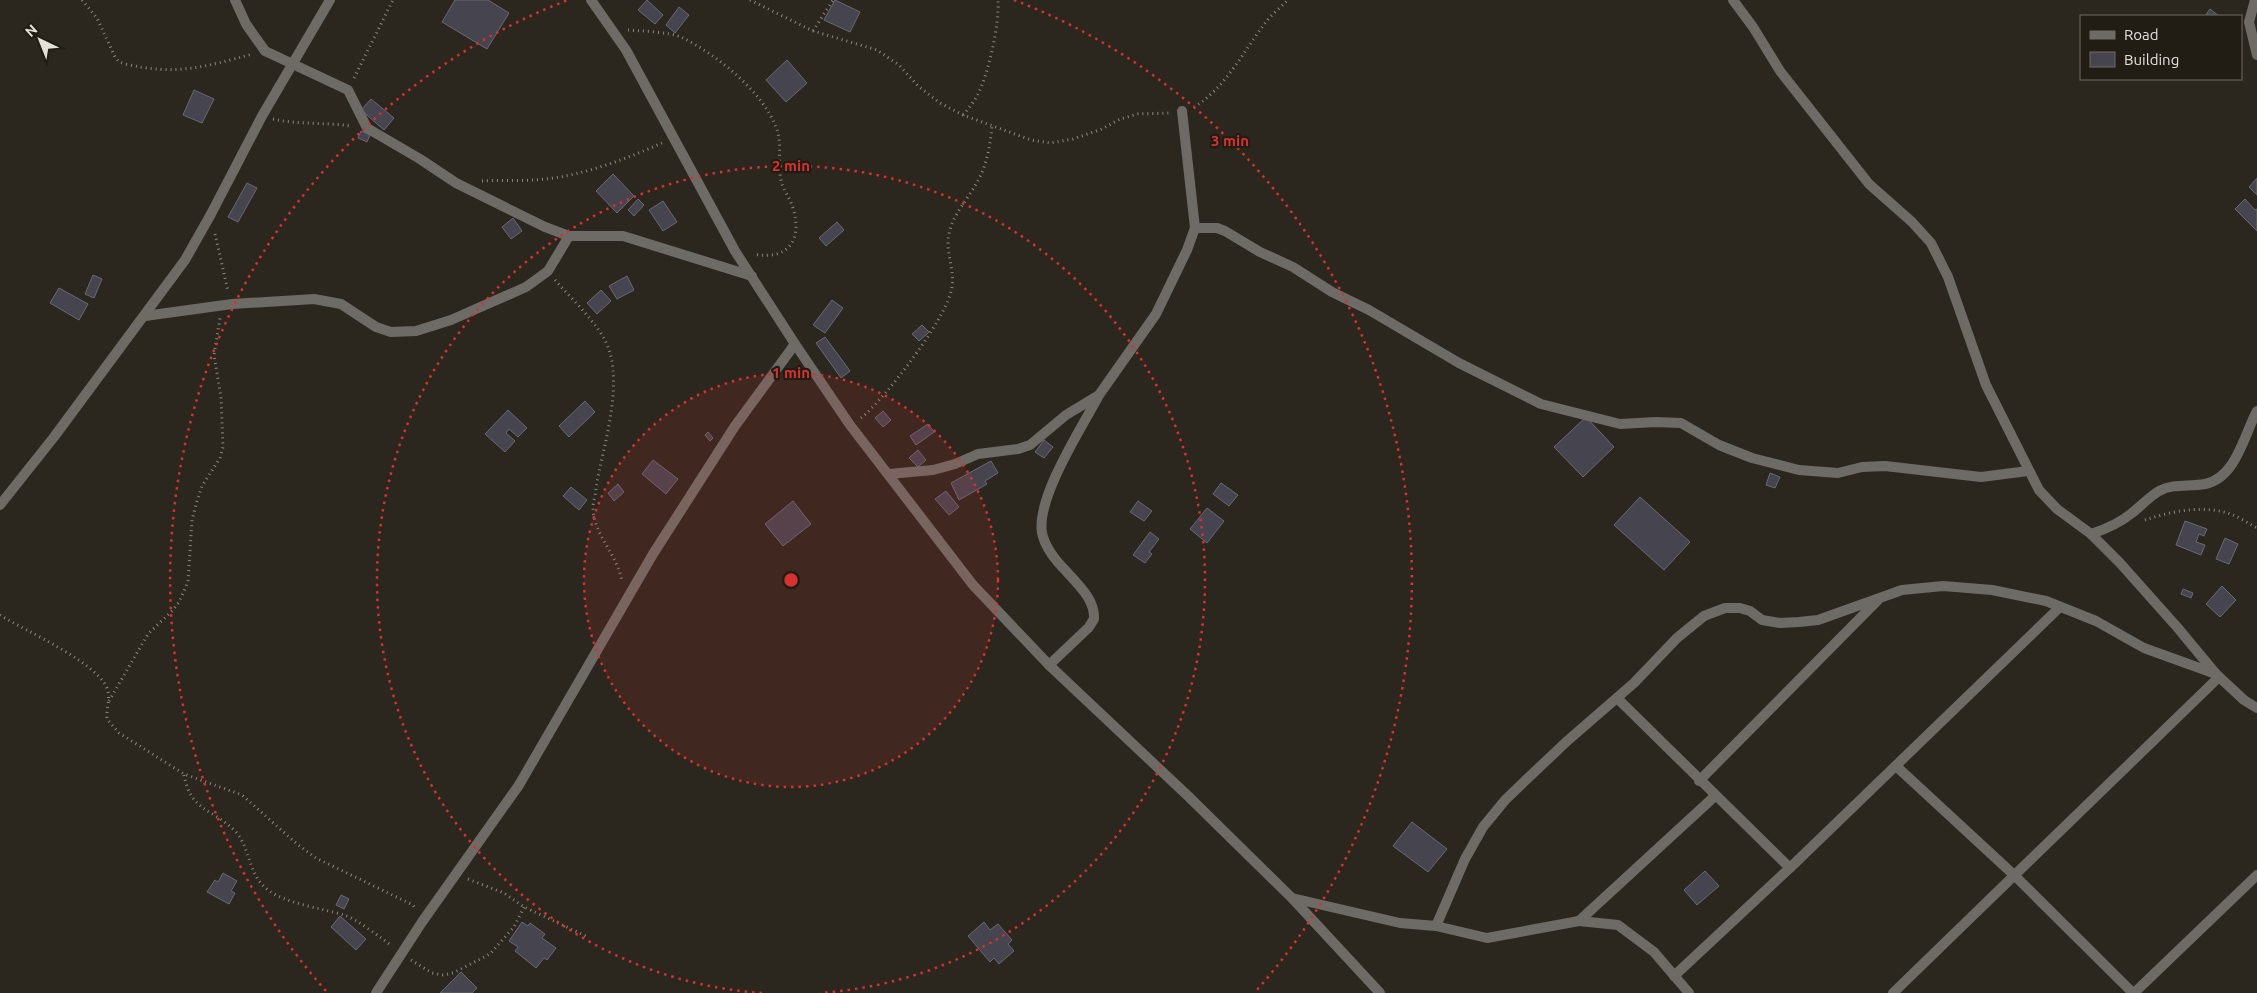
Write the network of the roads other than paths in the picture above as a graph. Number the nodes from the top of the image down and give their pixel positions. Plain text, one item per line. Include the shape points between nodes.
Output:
1 (234, 0) edge
2 (330, 0) edge
3 (591, 0) edge
4 (1733, 0) edge
5 (2255, 0) edge
6 (2257, 55) edge
7 (291, 63) junction
8 (1182, 111) road end
9 (1195, 228) junction
10 (569, 236) junction
11 (752, 276) junction
12 (145, 316) junction
13 (794, 344) junction
14 (1099, 395) junction
15 (2257, 411) edge
16 (2028, 471) junction
17 (889, 474) junction
18 (0, 505) edge
19 (2091, 534) junction
20 (1880, 597) junction
21 (2060, 607) junction
22 (1049, 665) junction
23 (2217, 675) junction
24 (1617, 698) junction
25 (2257, 708) edge
26 (1896, 766) junction
27 (1699, 781) junction
28 (1715, 796) junction
29 (1790, 868) junction
30 (2014, 875) junction
31 (2257, 875) edge
32 (1292, 898) junction
33 (1579, 921) junction
34 (1436, 926) junction
35 (1674, 976) junction
36 (376, 993) edge
37 (1380, 993) edge
38 (1689, 993) edge
39 (1893, 993) edge
40 (2133, 993) edge

1 - 7 street via 265,50
2 - 7 street
3 - 11 street via 626,50 672,138
4 - 16 street via 1780,71 1869,184 1931,243 1948,277 1986,385
5 - 6 street via 2249,22
7 - 10 street via 348,90 367,128 456,183
7 - 12 street via 212,214 185,260
8 - 9 street
9 - 14 street via 1156,314
9 - 16 street via 1225,231 1459,363 1541,404 1620,424 1681,423 1719,445 1752,458 1799,470 1838,473 1885,466 1981,477
10 - 11 street via 622,236
10 - 12 street via 548,272 526,287 416,331 391,332 376,327 341,304 314,300 227,305
11 - 13 street
12 - 18 street
13 - 17 street via 850,426
13 - 36 street via 735,426 625,602 519,785
14 - 17 street via 1030,445 978,454 933,470
14 - 22 street via 1044,500 1042,531 1045,544 1092,604 1094,619
15 - 19 street via 2227,471 2205,484 2161,490 2111,527
16 - 19 street via 2039,490 2057,509
17 - 22 street via 973,585
19 - 23 street
20 - 21 street via 1902,590 1943,586 1992,590
20 - 24 street via 1818,620 1800,622 1762,620 1740,608 1725,608 1704,616 1677,638
20 - 27 street
21 - 23 street via 2096,621 2144,648
21 - 26 street
22 - 32 street
23 - 25 street
23 - 30 street
24 - 27 street
24 - 34 street via 1506,798 1483,827 1465,859
26 - 29 street
26 - 30 street
27 - 28 street
28 - 29 street
28 - 33 street
29 - 35 street
30 - 39 street
30 - 40 street
31 - 40 street
32 - 34 street via 1400,923
32 - 37 street
33 - 34 street via 1487,938
33 - 35 street via 1618,925 1654,952
35 - 38 street

